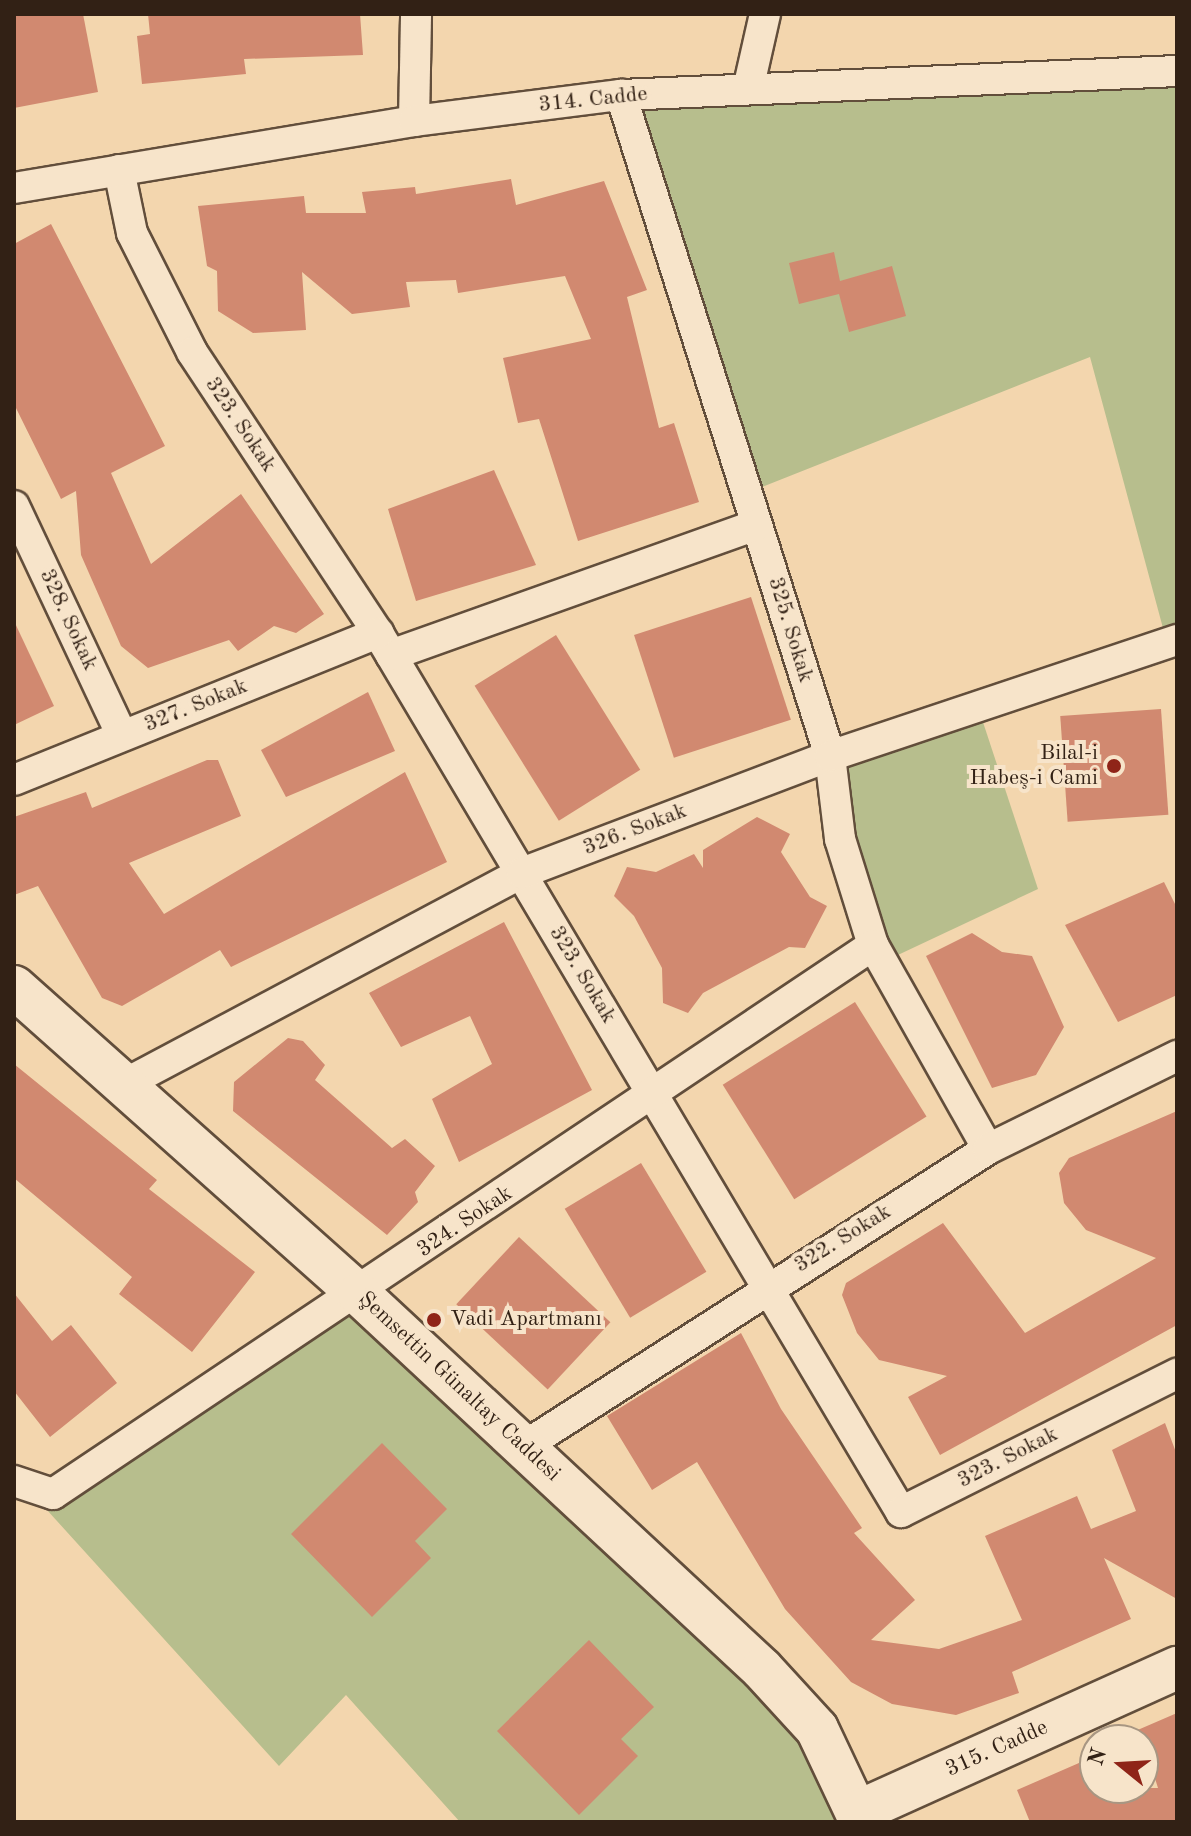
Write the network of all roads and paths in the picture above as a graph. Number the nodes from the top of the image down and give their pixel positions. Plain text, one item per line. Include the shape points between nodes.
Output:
1 (416, 14) edge
2 (765, 14) edge
3 (1177, 71) edge
4 (749, 85) junction
5 (621, 95) junction
6 (414, 121) junction
7 (119, 170) junction
8 (14, 188) edge
9 (14, 506) edge
10 (757, 525) junction
11 (1177, 640) edge
12 (385, 644) junction
13 (122, 735) junction
14 (830, 756) junction
15 (14, 780) edge
16 (522, 873) junction
17 (873, 945) junction
18 (14, 987) edge
19 (1177, 1056) edge
20 (121, 1086) junction
21 (652, 1093) junction
22 (988, 1149) junction
23 (764, 1288) junction
24 (359, 1294) junction
25 (1177, 1374) edge
26 (523, 1447) junction
27 (14, 1481) edge
28 (1177, 1668) edge
29 (860, 1816) edge

1 - 6 street
2 - 4 street
3 - 4 street, 314. Cadde
4 - 5 street, 314. Cadde
5 - 6 street, 314. Cadde
5 - 10 street, 325. Sokak
6 - 7 street, 314. Cadde
7 - 8 street, 314. Cadde
7 - 12 street, 323. Sokak via 132,233 158,292
9 - 13 street, 328. Sokak
10 - 12 street, 327. Sokak
10 - 14 street, 325. Sokak
11 - 14 street, 326. Sokak
12 - 13 street, 327. Sokak
12 - 16 street, 323. Sokak
13 - 15 street, 327. Sokak
14 - 16 street, 326. Sokak
14 - 17 street, 325. Sokak via 840,839
16 - 20 street, 326. Sokak
16 - 21 street, 323. Sokak
17 - 21 street, 324. Sokak
17 - 22 street, 325. Sokak
18 - 20 street, Şemsettin Günaltay Caddesi
19 - 22 street, 322. Sokak
20 - 24 street, Şemsettin Günaltay Caddesi
21 - 23 street, 323. Sokak
21 - 24 street, 324. Sokak
22 - 23 street, 322. Sokak
23 - 25 street, 323. Sokak via 901,1512
23 - 26 street, 322. Sokak
24 - 26 street, Şemsettin Günaltay Caddesi
24 - 27 street, 324. Sokak via 53,1494
26 - 29 street, Şemsettin Günaltay Caddesi via 771,1679 817,1729
28 - 29 street, 315. Cadde

